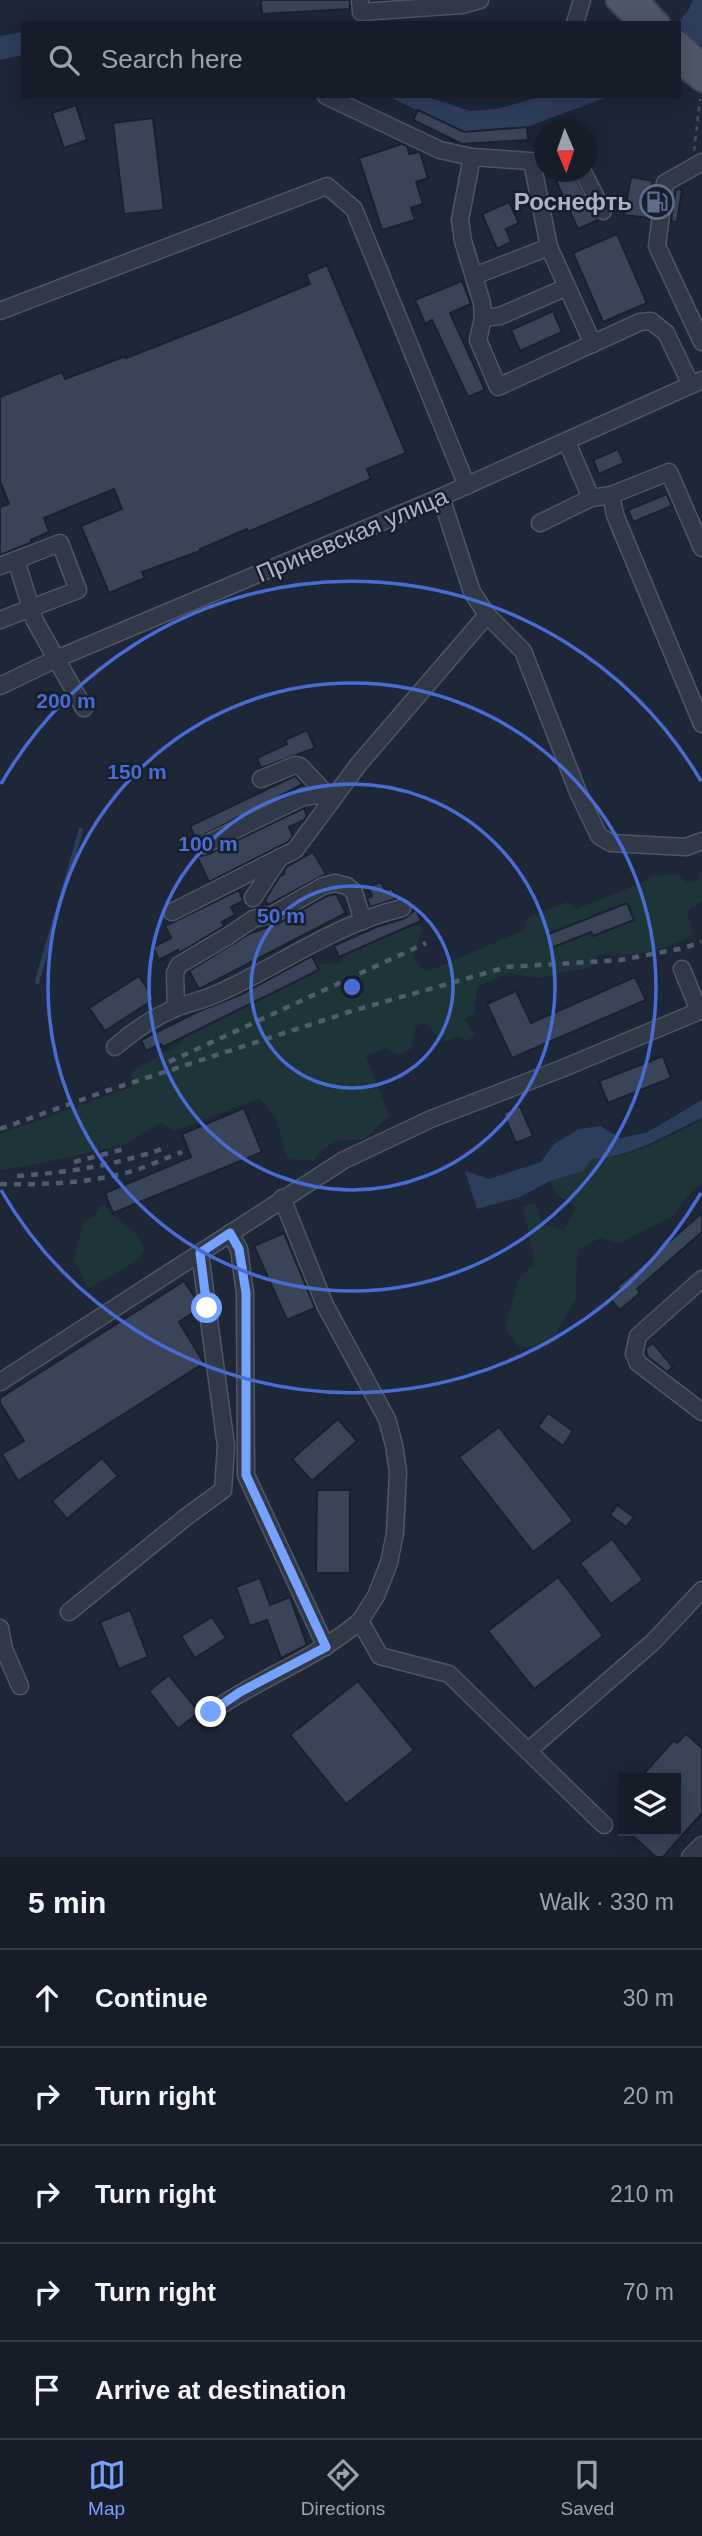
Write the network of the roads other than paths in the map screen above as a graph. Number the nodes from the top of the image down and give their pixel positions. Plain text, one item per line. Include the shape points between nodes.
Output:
1 (360, 0) edge
2 (480, 0) edge
3 (582, 0) edge
4 (616, 0) edge
5 (638, 0) edge
6 (461, 3) edge
7 (576, 21) edge
8 (650, 21) edge
9 (651, 21) edge
10 (681, 46) edge
11 (694, 76) edge
12 (330, 98) edge
13 (472, 157) junction
14 (534, 162) edge
15 (697, 164) edge
16 (541, 182) edge
17 (588, 182) edge
18 (603, 211) dead end
19 (549, 247) junction
20 (474, 276) junction
21 (567, 286) junction
22 (0, 311) edge
23 (483, 318) junction
24 (700, 338) edge
25 (593, 344) junction
26 (673, 346) junction
27 (697, 383) edge
28 (567, 442) junction
29 (467, 486) junction
30 (611, 495) junction
31 (441, 497) junction
32 (591, 498) junction
33 (540, 523) dead end
34 (700, 539) edge
35 (16, 560) junction
36 (0, 566) edge
37 (33, 608) junction
38 (487, 615) junction
39 (0, 620) edge
40 (56, 659) junction
41 (0, 687) edge
42 (84, 708) dead end
43 (702, 724) edge
44 (261, 779) dead end
45 (332, 800) junction
46 (702, 841) edge
47 (204, 845) dead end
48 (280, 857) junction
49 (247, 873) junction
50 (253, 898) junction
51 (402, 908) dead end
52 (172, 912) dead end
53 (253, 919) junction
54 (363, 921) junction
55 (682, 969) dead end
56 (176, 1008) junction
57 (700, 1010) edge
58 (115, 1047) dead end
59 (282, 1198) junction
60 (230, 1233) junction
61 (200, 1253) junction
62 (702, 1279) edge
63 (0, 1382) edge
64 (702, 1412) edge
65 (702, 1590) edge
66 (69, 1612) dead end
67 (360, 1621) junction
68 (0, 1628) edge
69 (326, 1647) junction
70 (20, 1686) dead end
71 (211, 1712) dead end
72 (528, 1751) junction
73 (604, 1825) dead end
74 (702, 1845) edge
75 (690, 1857) edge

1 - 6 street via 361,12
2 - 6 street
3 - 7 street
4 - 8 main road
5 - 9 main road
10 - 11 main road
12 - 13 street via 440,150
13 - 14 street
13 - 20 street via 460,220
15 - 24 street via 665,183 657,246
16 - 19 street
17 - 18 street
19 - 20 street
19 - 21 street
20 - 23 street
21 - 23 street via 500,316
21 - 25 street
22 - 29 street via 327,186 354,209
23 - 25 street via 478,340 498,387
24 - 26 street
25 - 26 street via 651,321
26 - 27 street
27 - 28 street, Приневская улица
28 - 29 street, Приневская улица
28 - 32 street
29 - 31 street, Приневская улица
30 - 32 street
30 - 34 street via 669,472
30 - 43 street via 615,515
31 - 38 street via 472,592
31 - 40 street, Приневская улица
32 - 33 street
35 - 36 street
35 - 37 street
35 - 37 street via 60,543 78,590
37 - 39 street
37 - 40 street via 35,621
38 - 45 street
38 - 46 street via 523,651 578,792 600,835 611,843 686,846
40 - 41 street, Приневская улица
40 - 42 street
44 - 45 street via 300,766
45 - 47 street via 303,797
45 - 48 street via 295,850
48 - 49 street
48 - 50 street
49 - 50 street
49 - 52 street
50 - 53 street
51 - 54 street
53 - 54 street via 274,914 335,883 354,892
53 - 56 street via 179,965
54 - 56 street via 213,996
55 - 57 street
56 - 58 street
57 - 59 street via 431,1119 344,1160
59 - 60 street
59 - 67 street via 325,1305 387,1419 394,1445 398,1472 393,1543 376,1596
60 - 61 street
60 - 69 street via 239,1249 246,1293 246,1475
61 - 63 street
61 - 66 street via 226,1446 223,1490
62 - 64 street via 638,1336 634,1345 638,1363
65 - 72 street via 653,1642
67 - 69 street
67 - 72 street via 380,1656 449,1674
68 - 70 street
69 - 71 street
72 - 73 street
74 - 75 street

